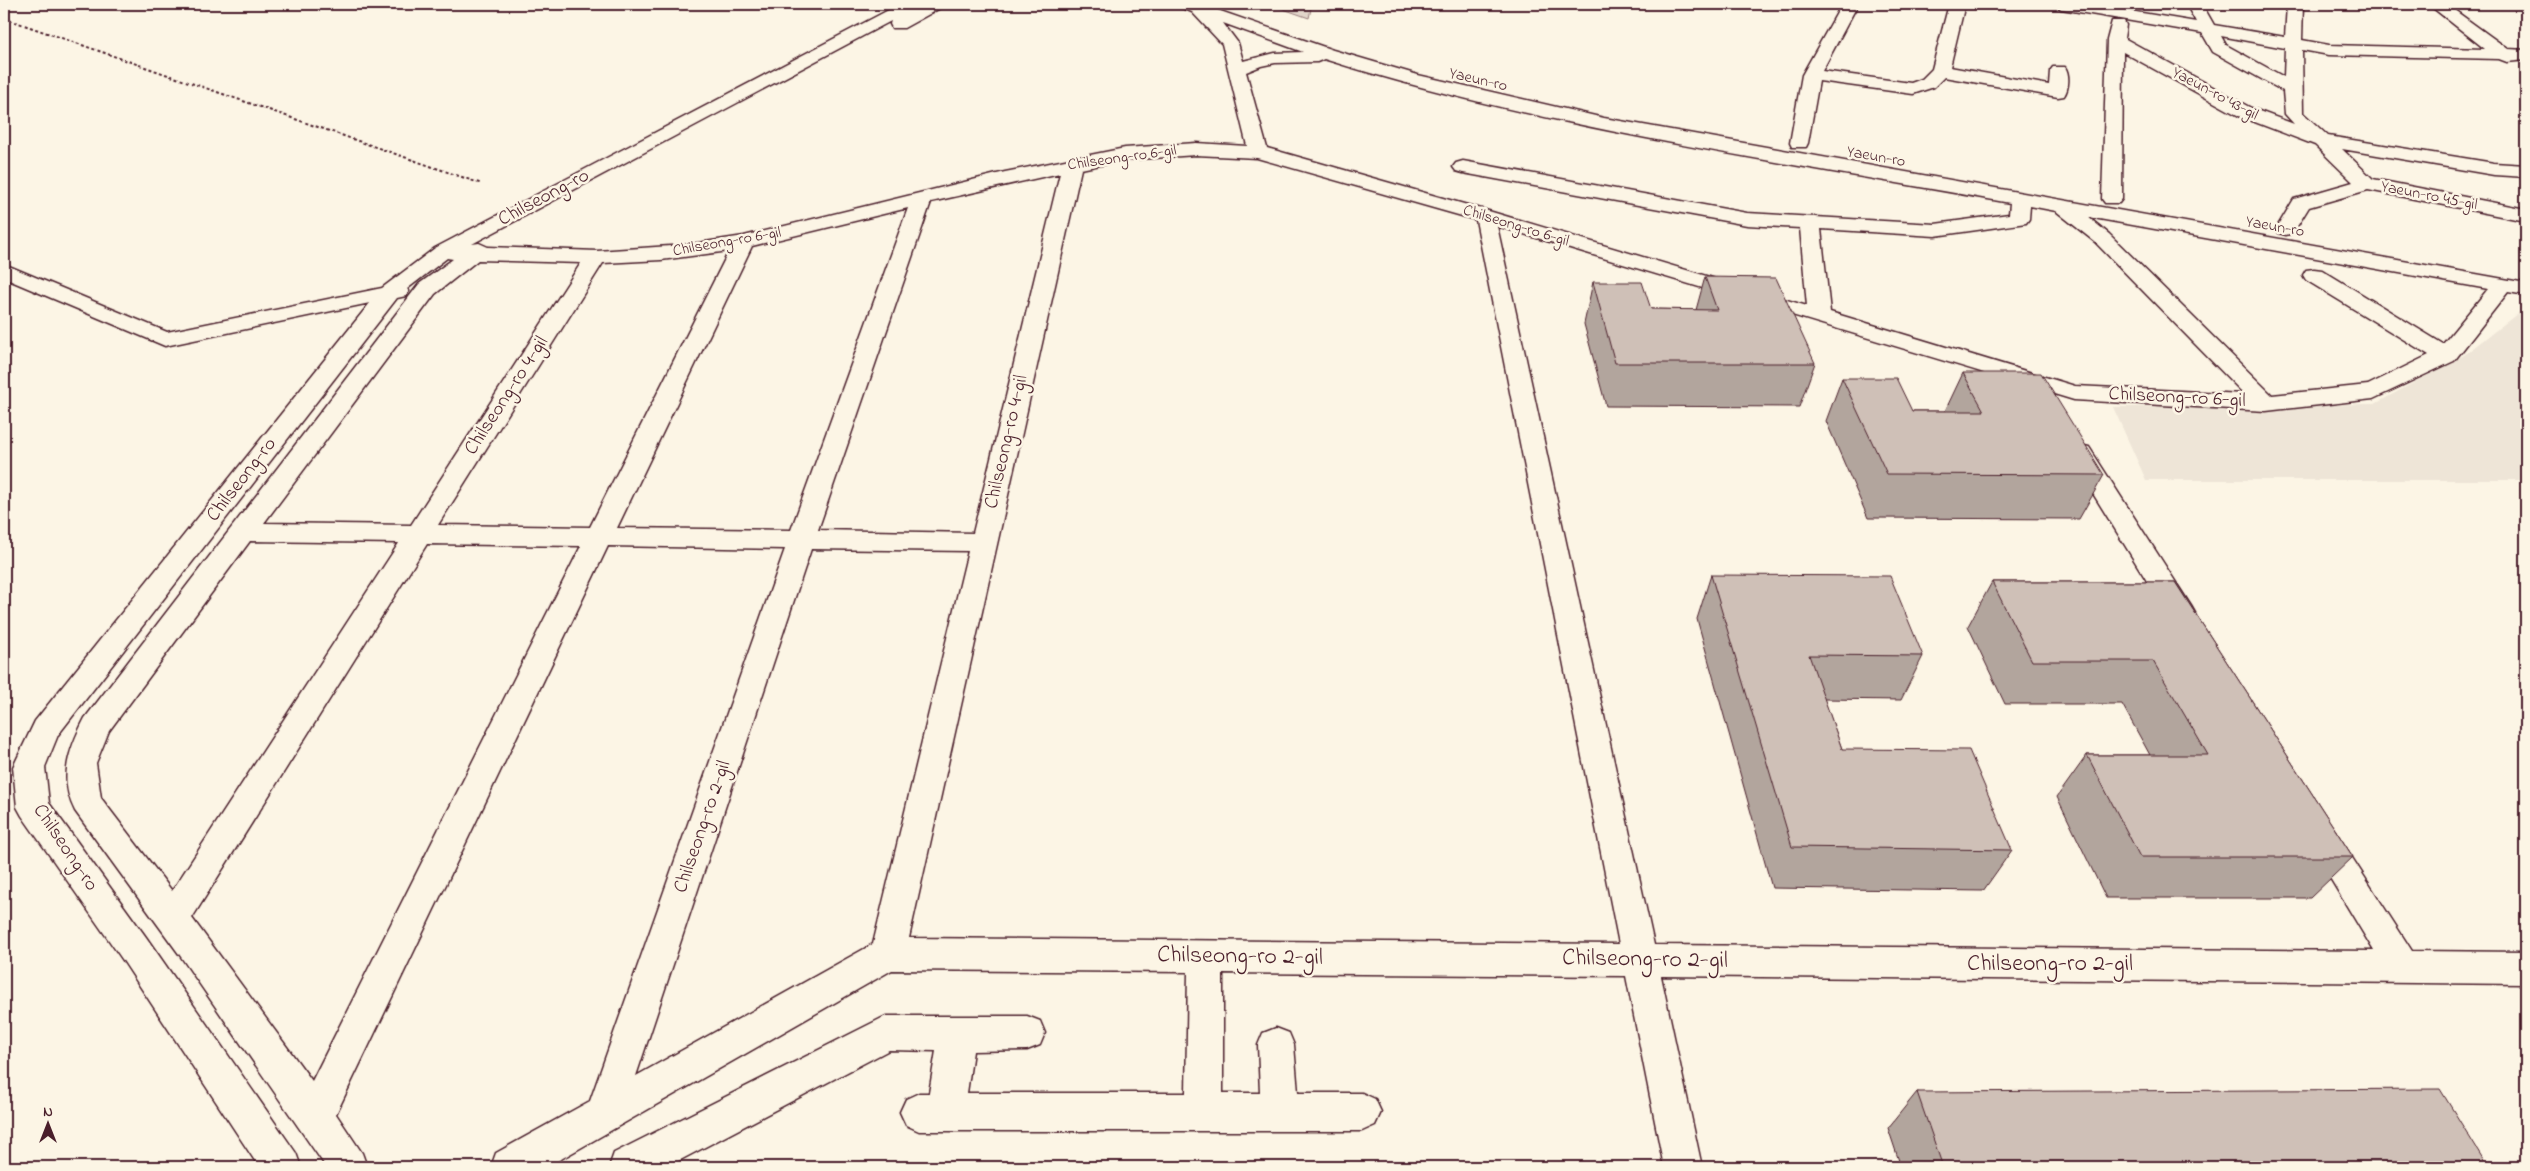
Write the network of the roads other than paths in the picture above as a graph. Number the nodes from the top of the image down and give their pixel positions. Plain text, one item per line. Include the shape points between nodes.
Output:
1 (912, 4) edge
2 (936, 4) edge
3 (1235, 4) edge
4 (1850, 4) edge
5 (1957, 4) edge
6 (2061, 4) edge
7 (2194, 4) edge
8 (2295, 4) edge
9 (2436, 4) edge
10 (1190, 5) edge
11 (2121, 9) edge
12 (2205, 28) junction
13 (2116, 40) junction
14 (2295, 43) junction
15 (2504, 55) junction
16 (2526, 55) edge
17 (1341, 58) junction
18 (1236, 71) junction
19 (1940, 71) junction
20 (2059, 71) dead end
21 (2526, 71) edge
22 (1811, 75) junction
23 (2292, 89) junction
24 (2319, 140) junction
25 (1798, 143) junction
26 (1258, 152) junction
27 (1072, 164) junction
28 (1462, 167) dead end
29 (2526, 171) edge
30 (2367, 184) junction
31 (2020, 197) junction
32 (922, 198) junction
33 (2112, 198) junction
34 (2060, 204) junction
35 (2526, 215) edge
36 (1485, 216) junction
37 (1810, 222) junction
38 (2286, 229) junction
39 (744, 242) junction
40 (442, 252) junction
41 (472, 253) junction
42 (596, 257) junction
43 (4, 270) edge
44 (2526, 271) edge
45 (2314, 275) dead end
46 (2503, 284) junction
47 (427, 289) junction
48 (2526, 289) edge
49 (391, 291) junction
50 (1819, 318) junction
51 (2446, 356) junction
52 (2035, 382) junction
53 (2266, 403) junction
54 (243, 532) junction
55 (419, 535) junction
56 (600, 537) junction
57 (801, 540) junction
58 (984, 542) junction
59 (2193, 632) edge
60 (2308, 816) edge
61 (173, 919) junction
62 (888, 954) junction
63 (1206, 956) junction
64 (1640, 960) junction
65 (2402, 967) junction
66 (2526, 968) edge
67 (1026, 1033) dead end
68 (957, 1034) junction
69 (1276, 1045) dead end
70 (1204, 1112) junction
71 (1280, 1112) junction
72 (1362, 1112) dead end
73 (605, 1113) junction
74 (315, 1116) junction
75 (282, 1167) edge
76 (348, 1167) edge
77 (510, 1167) edge
78 (628, 1167) edge
79 (1683, 1167) edge

1 - 40 street, Chilseong-ro
2 - 41 street, Chilseong-ro
3 - 25 street, Yaeun-ro via 1459,77 1594,106
4 - 22 street
5 - 19 street
6 - 11 street
7 - 12 street
8 - 14 street, Yaeun-ro 45-gil
9 - 15 street
10 - 17 street, Yaeun-ro
10 - 18 street via 1218,28 1230,43
11 - 12 street
11 - 13 street
12 - 14 street
12 - 23 street via 2219,48
13 - 24 street, Yaeun-ro 43-gil via 2245,112
13 - 33 street
14 - 15 street via 2329,50
14 - 23 street, Yaeun-ro 45-gil
15 - 16 street
15 - 21 street
17 - 18 street via 1290,56 1246,65
17 - 31 street, Yaeun-ro via 1483,97 1604,124
18 - 26 street
19 - 20 street via 2058,92
19 - 22 street via 1913,89
22 - 25 street
23 - 24 street, Yaeun-ro 45-gil via 2294,114
24 - 29 street, Yaeun-ro 45-gil via 2494,169
24 - 30 street, Yaeun-ro 45-gil
25 - 33 street, Yaeun-ro
26 - 27 street, Chilseong-ro 6-gil via 1156,150
26 - 36 street, Chilseong-ro 6-gil
27 - 32 street, Chilseong-ro 6-gil
27 - 58 street, Chilseong-ro 4-gil
28 - 37 street via 1747,219
30 - 35 street, Yaeun-ro 45-gil
30 - 38 street via 2302,203
31 - 34 street, Yaeun-ro
31 - 37 street via 2019,219 1935,230
32 - 39 street, Chilseong-ro 6-gil
32 - 57 street
33 - 38 street, Yaeun-ro
34 - 46 street, Yaeun-ro
34 - 53 street, Yaeun-ro via 2102,238
36 - 50 street, Chilseong-ro 6-gil
36 - 64 street
37 - 50 street
38 - 44 street, Yaeun-ro
39 - 42 street, Chilseong-ro 6-gil via 649,255
39 - 56 street
40 - 41 street, Chilseong-ro 6-gil
40 - 49 street, Chilseong-ro
41 - 42 street, Chilseong-ro 6-gil
41 - 47 street, Chilseong-ro
42 - 55 street, Chilseong-ro 4-gil
43 - 49 street via 165,339
45 - 51 street
46 - 48 street, Yaeun-ro
46 - 51 street, Chilseong-ro 6-gil
47 - 49 street
47 - 54 street, Chilseong-ro
49 - 75 street, Chilseong-ro via 46,729 29,767 33,807 140,957
50 - 52 street, Chilseong-ro 6-gil
51 - 53 street, Chilseong-ro 6-gil via 2373,392
52 - 53 street, Chilseong-ro 6-gil via 2074,393
52 - 59 street
54 - 55 street
54 - 61 street, Chilseong-ro via 96,726 81,763 86,802
55 - 56 street
55 - 61 street
56 - 57 street
56 - 74 street
57 - 58 street
57 - 73 street, Chilseong-ro 2-gil
58 - 62 street
60 - 65 street
61 - 74 street, Chilseong-ro
62 - 63 street, Chilseong-ro 2-gil
62 - 73 street, Chilseong-ro 2-gil
63 - 64 street, Chilseong-ro 2-gil
63 - 70 street
64 - 65 street, Chilseong-ro 2-gil
64 - 79 street
65 - 66 street, Chilseong-ro 2-gil
67 - 68 street
68 - 70 street via 932,1112
68 - 78 street via 886,1033
69 - 71 street
70 - 71 street
71 - 72 street
73 - 77 street, Chilseong-ro 2-gil
74 - 76 street, Chilseong-ro

